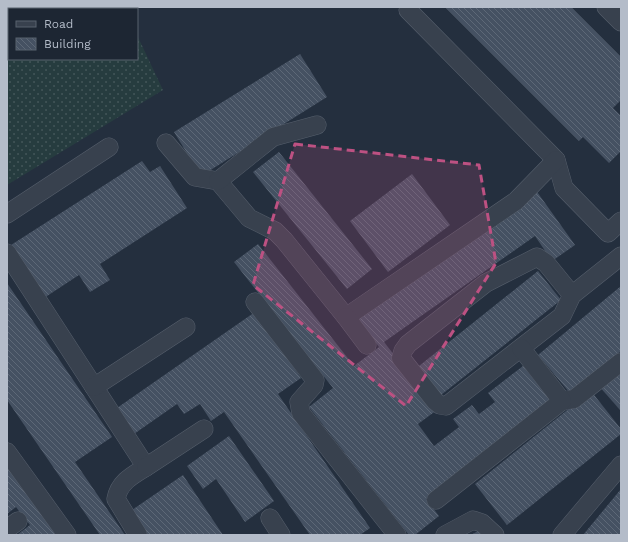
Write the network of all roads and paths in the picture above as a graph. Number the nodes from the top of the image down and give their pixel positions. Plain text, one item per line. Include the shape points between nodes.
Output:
1 (606, 7) edge
2 (408, 10) dead end
3 (621, 22) edge
4 (317, 125) dead end
5 (166, 143) dead end
6 (109, 147) dead end
7 (556, 160) junction
8 (218, 181) junction
9 (7, 214) edge
10 (621, 220) edge
11 (608, 233) junction
12 (621, 246) edge
13 (8, 255) edge
14 (621, 256) edge
15 (572, 295) junction
16 (255, 302) dead end
17 (346, 318) junction
18 (186, 327) dead end
19 (368, 345) dead end
20 (521, 348) junction
21 (621, 362) edge
22 (94, 387) junction
23 (562, 401) junction
24 (204, 429) dead end
25 (7, 452) edge
26 (621, 465) edge
27 (146, 466) junction
28 (436, 500) dead end
29 (270, 518) dead end
30 (67, 535) edge
31 (138, 535) edge
32 (281, 535) edge
33 (397, 535) edge
34 (445, 535) edge
35 (495, 535) edge
36 (562, 535) edge

1 - 3 lane
2 - 7 lane
4 - 8 lane via 272,138
5 - 8 lane via 195,177
6 - 9 lane
7 - 11 lane via 564,188
7 - 17 lane via 516,201
8 - 17 lane via 249,218 275,231 284,240
10 - 11 lane
11 - 12 lane
13 - 22 lane
14 - 15 lane
15 - 20 lane via 562,316
15 - 20 lane via 546,263 537,257 486,283 408,344 402,351 402,358 435,401 446,406
16 - 33 lane via 315,380 314,385 299,402 302,413
17 - 19 lane
18 - 22 lane
20 - 23 lane
21 - 23 lane via 574,399
22 - 27 lane
23 - 28 lane
24 - 27 lane
25 - 30 lane
26 - 36 lane
27 - 31 lane via 125,480 117,490 116,499
29 - 32 lane
34 - 35 lane via 473,520 482,523

